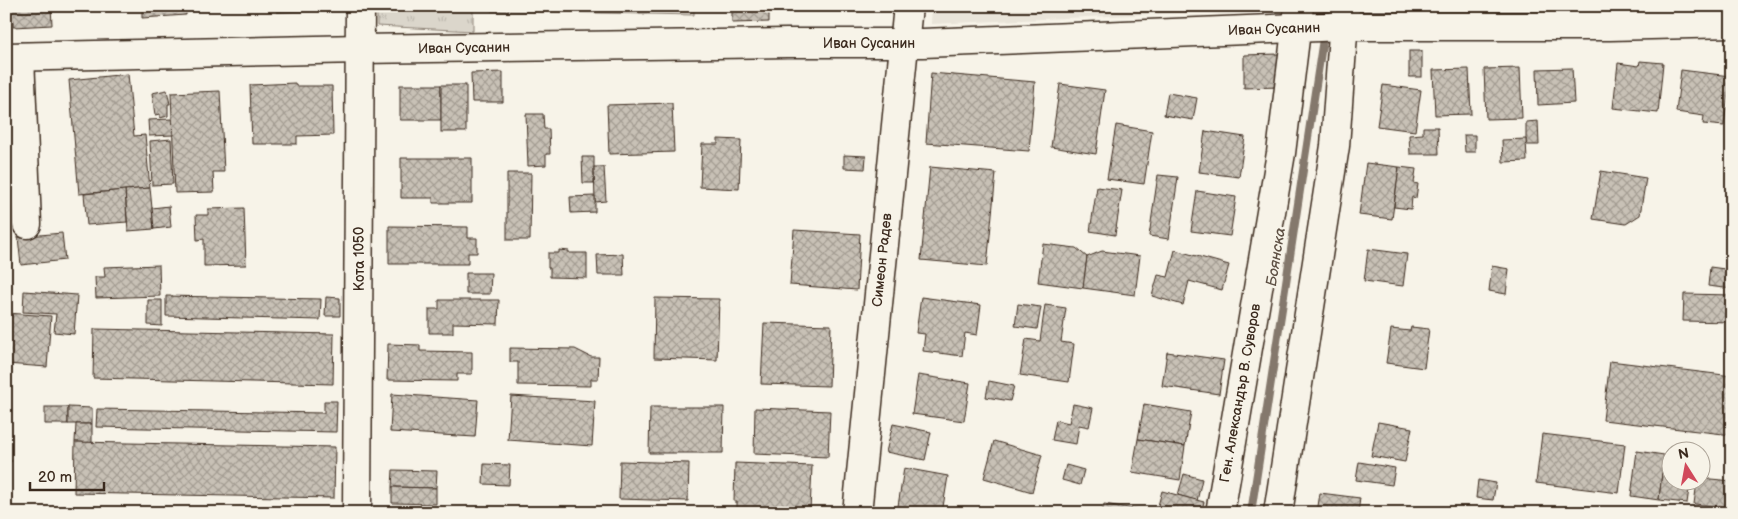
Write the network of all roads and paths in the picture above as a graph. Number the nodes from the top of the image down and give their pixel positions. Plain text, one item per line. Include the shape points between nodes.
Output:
1 (360, 6) edge
2 (908, 6) edge
3 (1344, 16) edge
4 (1297, 17) edge
5 (1732, 23) edge
6 (904, 43) junction
7 (360, 49) junction
8 (13, 57) edge
9 (27, 224) dead end
10 (357, 513) edge
11 (856, 513) edge
12 (1220, 513) edge
13 (1278, 513) edge

1 - 7 street, Кота 1050
2 - 6 street, Симеон Радев
3 - 4 street, Иван Сусанин
3 - 5 street, Иван Сусанин via 1610,26
3 - 13 street via 1334,146
4 - 6 street, Иван Сусанин
4 - 12 street, Ген. Александър В. Суворов via 1281,153
6 - 7 street, Иван Сусанин
6 - 11 street, Симеон Радев
7 - 8 street, Иван Сусанин
7 - 10 street, Кота 1050
8 - 9 street

